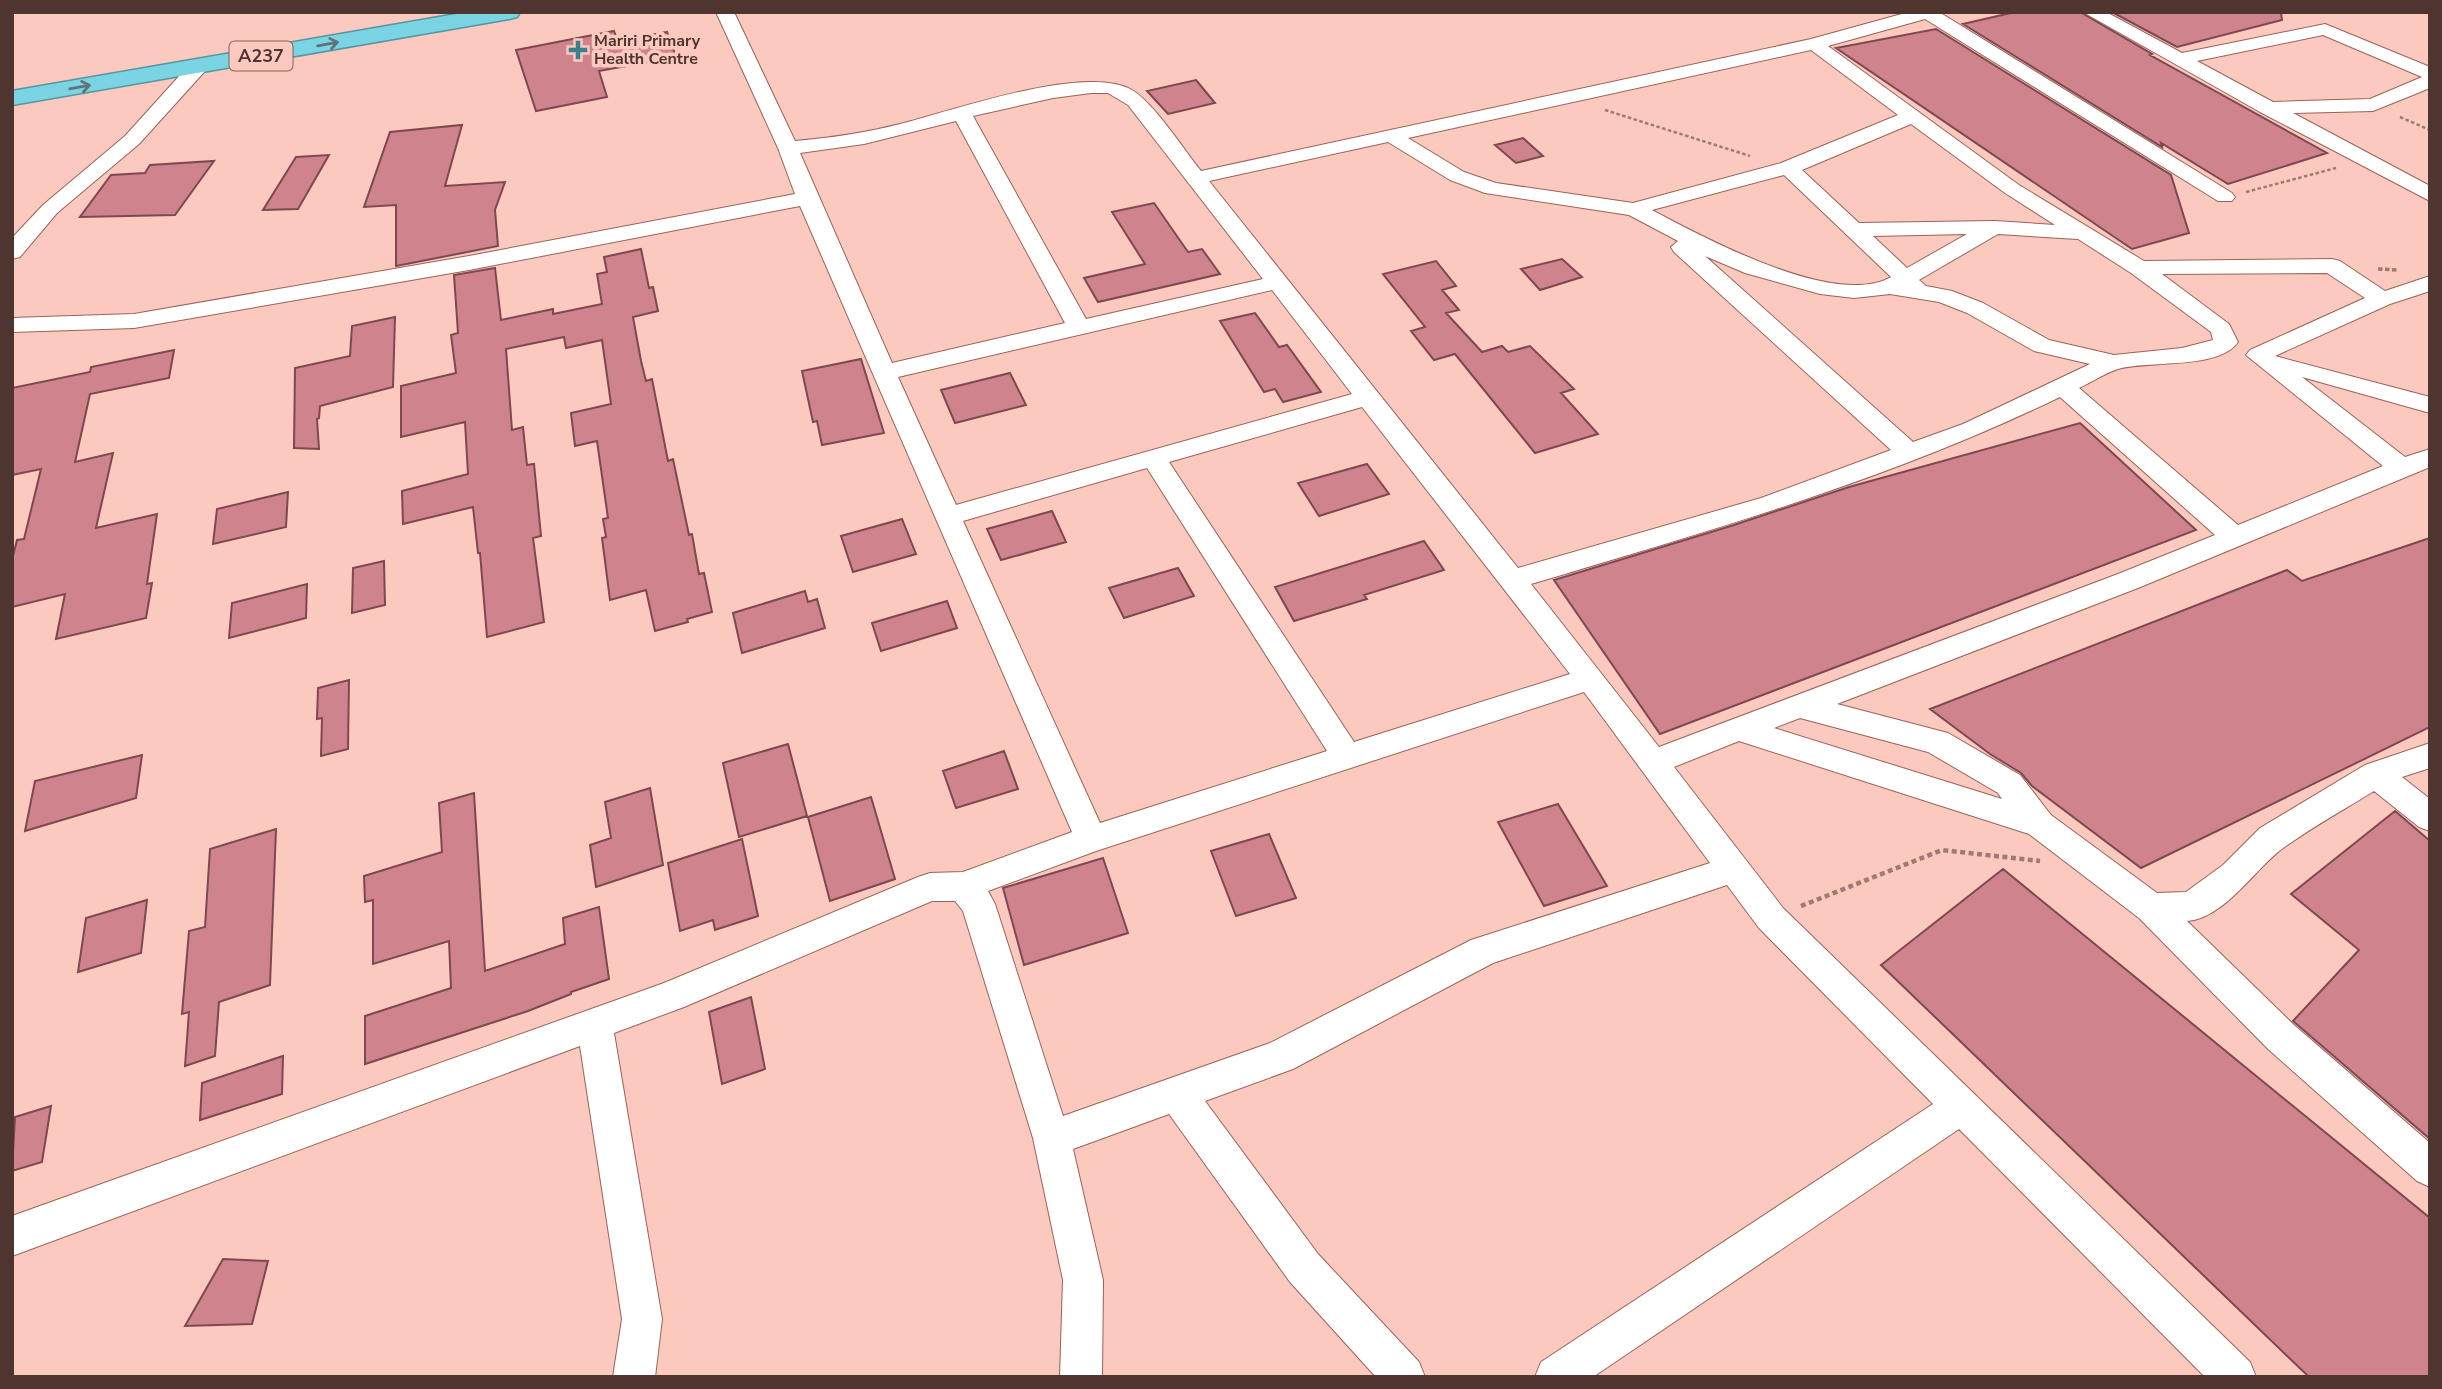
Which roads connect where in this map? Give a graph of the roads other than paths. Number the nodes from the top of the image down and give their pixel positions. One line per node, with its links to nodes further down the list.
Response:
1 (388, 12): 10 (highway, A237)
2 (509, 12): 8 (highway, A237, one-way to 2)
3 (725, 12): 17 (street)
4 (2092, 12): 7 (street)
5 (1929, 13): 6 (street); 21 (street)
6 (1814, 44): 15 (street); 16 (street)
7 (2180, 59): 9 (street); 13 (street)
8 (198, 67): 12 (highway, A237, one-way to 8); 27 (street)
9 (2430, 74)
10 (12, 77)
11 (2430, 81): 13 (street)
12 (12, 99)
13 (2267, 108): 20 (street)
14 (962, 113): 17 (street); 19 (street); 34 (street)
15 (1912, 116): 18 (street); 26 (street)
16 (1391, 136): 19 (street); 23 (street)
17 (788, 148): 22 (street)
18 (1788, 168): 23 (street); 25 (street)
19 (1196, 178): 29 (street)
20 (2430, 195)
21 (2225, 197)
22 (807, 198): 33 (street); 38 (street)
23 (1643, 215): 31 (street); 42 (street)
24 (1995, 227): 25 (street); 26 (street); 31 (street)
25 (1854, 230): 31 (street)
26 (2082, 233): 28 (street)
27 (12, 252)
28 (2139, 268): 32 (street); 35 (street)
29 (1278, 282): 34 (street); 40 (street)
30 (2430, 283): 32 (street)
31 (1904, 285): 37 (street)
32 (2382, 299): 36 (street)
33 (12, 325)
34 (1079, 327): 38 (street)
35 (2226, 342): 36 (street); 37 (street)
36 (2258, 355): 41 (street); 45 (street)
37 (2114, 362): 39 (street)
38 (884, 372): 46 (street)
39 (2063, 387): 42 (street); 47 (street)
40 (1368, 397): 44 (street); 48 (street)
41 (2430, 405)
42 (1909, 453): 48 (street)
43 (2430, 457): 45 (street)
44 (1153, 458): 46 (street); 53 (street)
45 (2403, 469): 47 (street)
46 (948, 516): 58 (street)
47 (2236, 538): 50 (street)
48 (1512, 580): 49 (street)
49 (1590, 679): 53 (street); 54 (street)
50 (1799, 706): 51 (street); 57 (street)
51 (1738, 729): 54 (street); 57 (street)
52 (2430, 755): 55 (street)
53 (1347, 757): 58 (street)
54 (1653, 762): 59 (street)
55 (2376, 774): 56 (street); 61 (street)
56 (2430, 818)
57 (2040, 824): 61 (street)
58 (1091, 839): 60 (street)
59 (1734, 869): 63 (street); 64 (street)
60 (963, 886): 62 (street); 65 (street)
61 (2151, 908): 66 (street)
62 (595, 1024): 67 (street); 69 (street)
63 (1177, 1094): 65 (street); 71 (street)
64 (1962, 1106): 68 (street); 72 (street)
65 (1052, 1138): 70 (street)
66 (2430, 1168)
67 (12, 1236)
68 (2223, 1372)
69 (634, 1377)
70 (1081, 1377)
71 (1404, 1377)
72 (1556, 1377)

